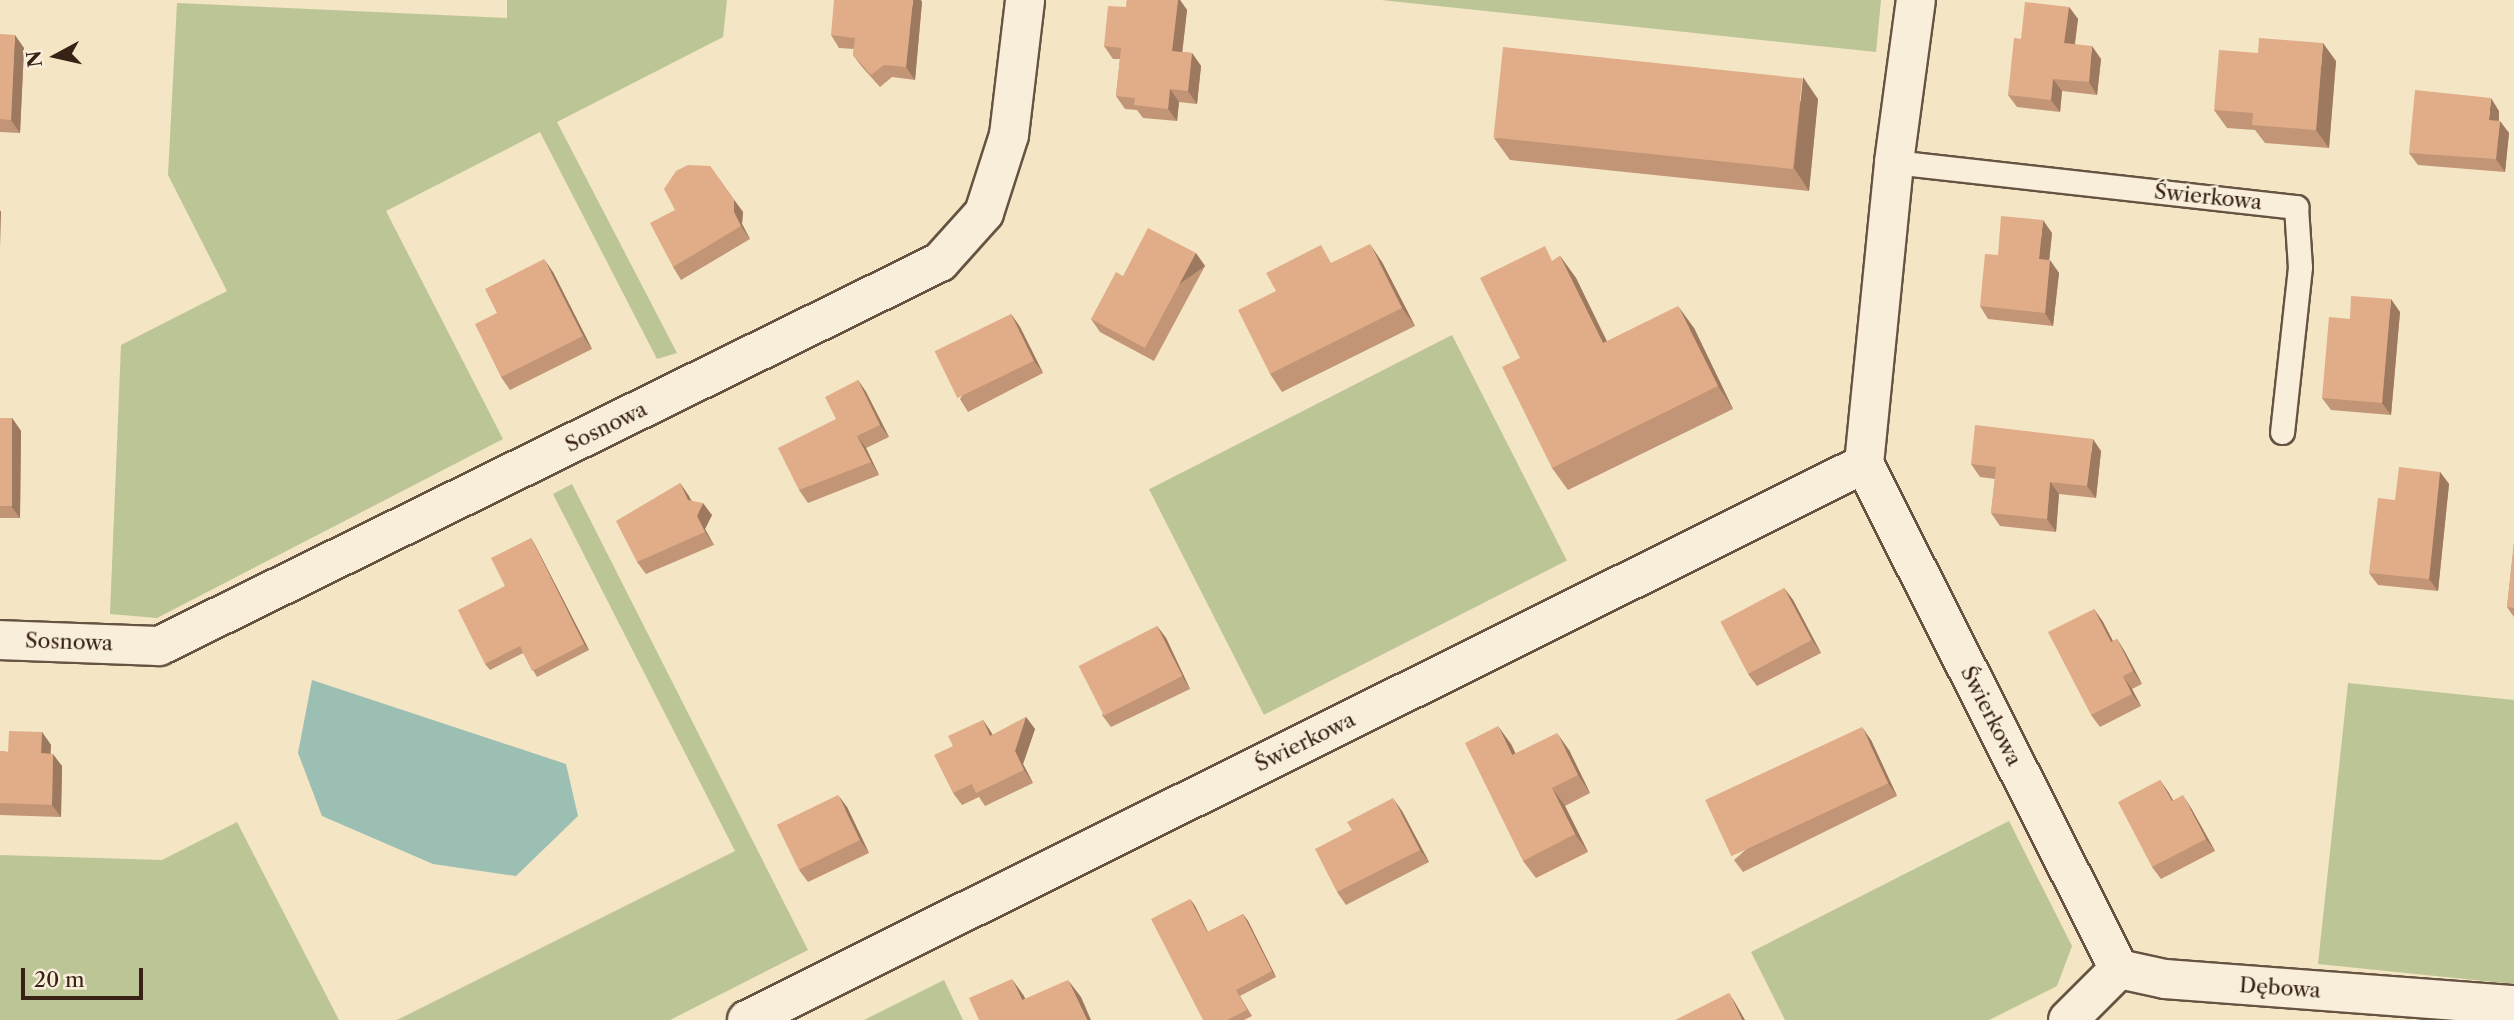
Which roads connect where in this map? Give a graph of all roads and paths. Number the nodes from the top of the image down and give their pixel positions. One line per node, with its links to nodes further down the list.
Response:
1 (1025, 0): 6 (street, Sosnowa)
2 (1916, 0): 3 (street)
3 (1894, 162): 4 (lane, Świerkowa); 5 (street)
4 (2282, 432)
5 (1864, 464): 7 (street, Świerkowa); 9 (street, Świerkowa)
6 (0, 640)
7 (2119, 969): 8 (street, Dębowa); 10 (street)
8 (2514, 1005)
9 (747, 1020)
10 (2068, 1020)

